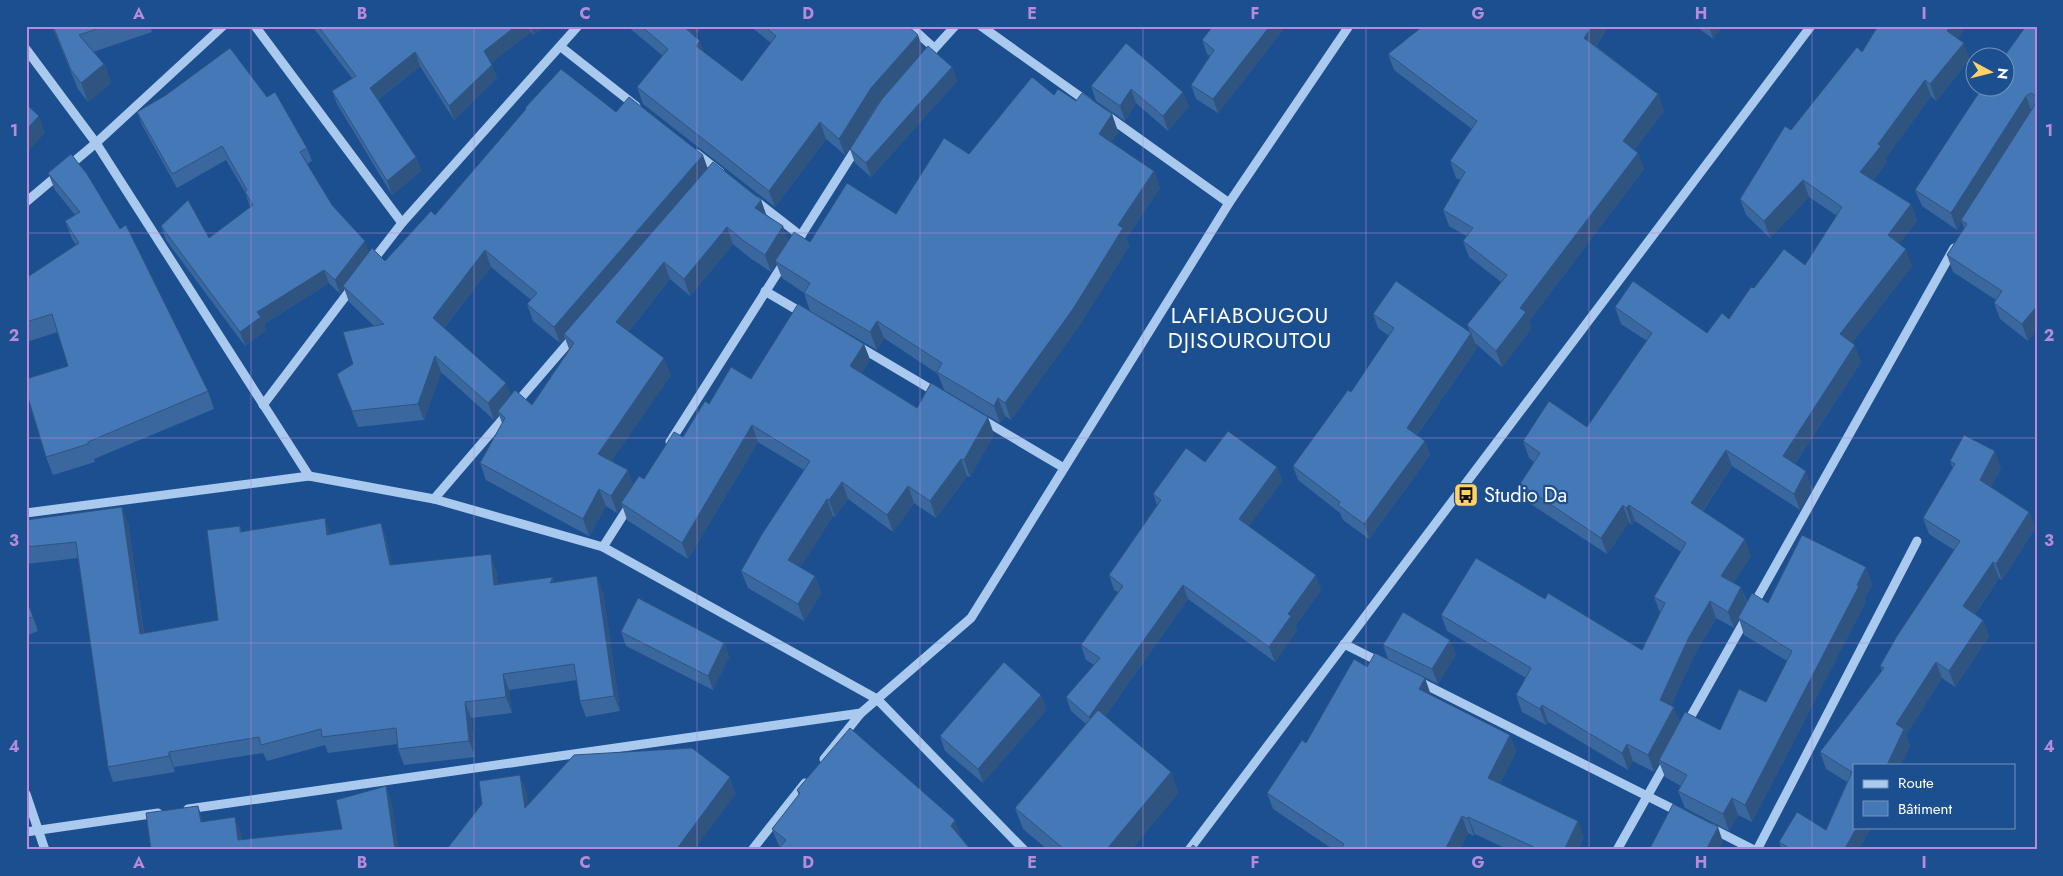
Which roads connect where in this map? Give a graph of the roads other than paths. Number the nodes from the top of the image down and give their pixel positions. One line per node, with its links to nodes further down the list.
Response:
1 (223, 26): 17 (street)
2 (255, 26): 23 (street)
3 (578, 26): 9 (street)
4 (910, 26): 10 (street)
5 (955, 26): 10 (street)
6 (981, 26): 13 (street)
7 (1349, 26): 22 (street)
8 (1812, 26): 43 (street)
9 (561, 46): 14 (street); 23 (street)
10 (934, 48): 12 (street)
11 (26, 49): 17 (street)
12 (917, 68)
13 (1093, 106)
14 (643, 112)
15 (1101, 112): 22 (street)
16 (861, 141): 24 (street)
17 (96, 144): 21 (street); 33 (street)
18 (688, 147): 19 (street)
19 (711, 178)
20 (748, 194): 24 (street)
21 (26, 202)
22 (1229, 203): 36 (street)
23 (402, 223): 26 (street)
24 (800, 236): 28 (street)
25 (1958, 240): 48 (street)
26 (366, 270)
27 (360, 278): 33 (street)
28 (765, 291): 29 (street); 35 (street)
29 (817, 321)
30 (582, 327): 39 (street)
31 (851, 342): 32 (street)
32 (945, 397)
33 (263, 405): 37 (street)
34 (970, 412): 36 (street)
35 (666, 448)
36 (1064, 468): 46 (street)
37 (309, 476): 39 (street); 40 (street)
38 (634, 498): 42 (street)
39 (434, 499): 42 (street)
40 (26, 513)
41 (1917, 541): 63 (street)
42 (603, 547): 46 (street)
43 (1344, 644): 44 (street); 61 (street)
44 (1388, 667)
45 (1406, 676): 51 (street)
46 (877, 699): 47 (street); 60 (street)
47 (861, 713): 52 (street); 59 (street)
48 (1681, 735)
49 (1671, 753): 51 (street)
50 (26, 794): 56 (street)
51 (1647, 796): 54 (street); 62 (street)
52 (175, 811)
53 (166, 812): 56 (street)
54 (1688, 817)
55 (1705, 825): 63 (street)
56 (38, 830): 57 (street); 58 (street)
57 (26, 832)
58 (45, 850)
59 (752, 850)
60 (1024, 850)
61 (1189, 850)
62 (1617, 850)
63 (1756, 850)

